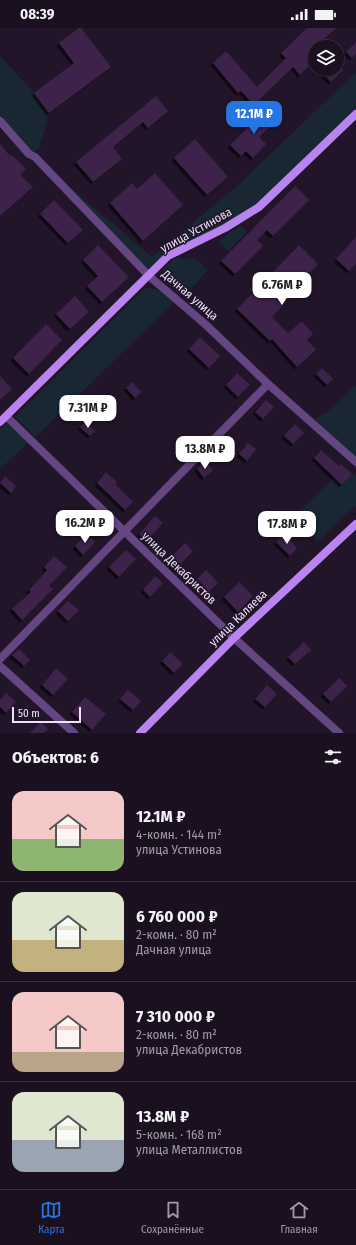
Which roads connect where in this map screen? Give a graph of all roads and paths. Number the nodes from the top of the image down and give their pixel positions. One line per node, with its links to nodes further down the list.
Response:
1 (356, 114): 3 (street, улица Устинова)
2 (0, 121): 3 (street, Дачная улица)
3 (150, 276): 4 (street, Дачная улица); 5 (street, улица Устинова)
4 (268, 384): 7 (street, Дачная улица); 9 (street)
5 (6, 416): 6 (street, улица Устинова); 9 (street, улица Декабристов)
6 (0, 422)
7 (356, 462)
8 (356, 524): 10 (street, улица Каляева)
9 (124, 531): 10 (street, улица Декабристов); 11 (street)
10 (234, 638): 14 (street, улица Каляева); 15 (street, улица Декабристов)
11 (0, 659)
12 (0, 666): 13 (street)
13 (74, 733)
14 (140, 733)
15 (339, 733)

